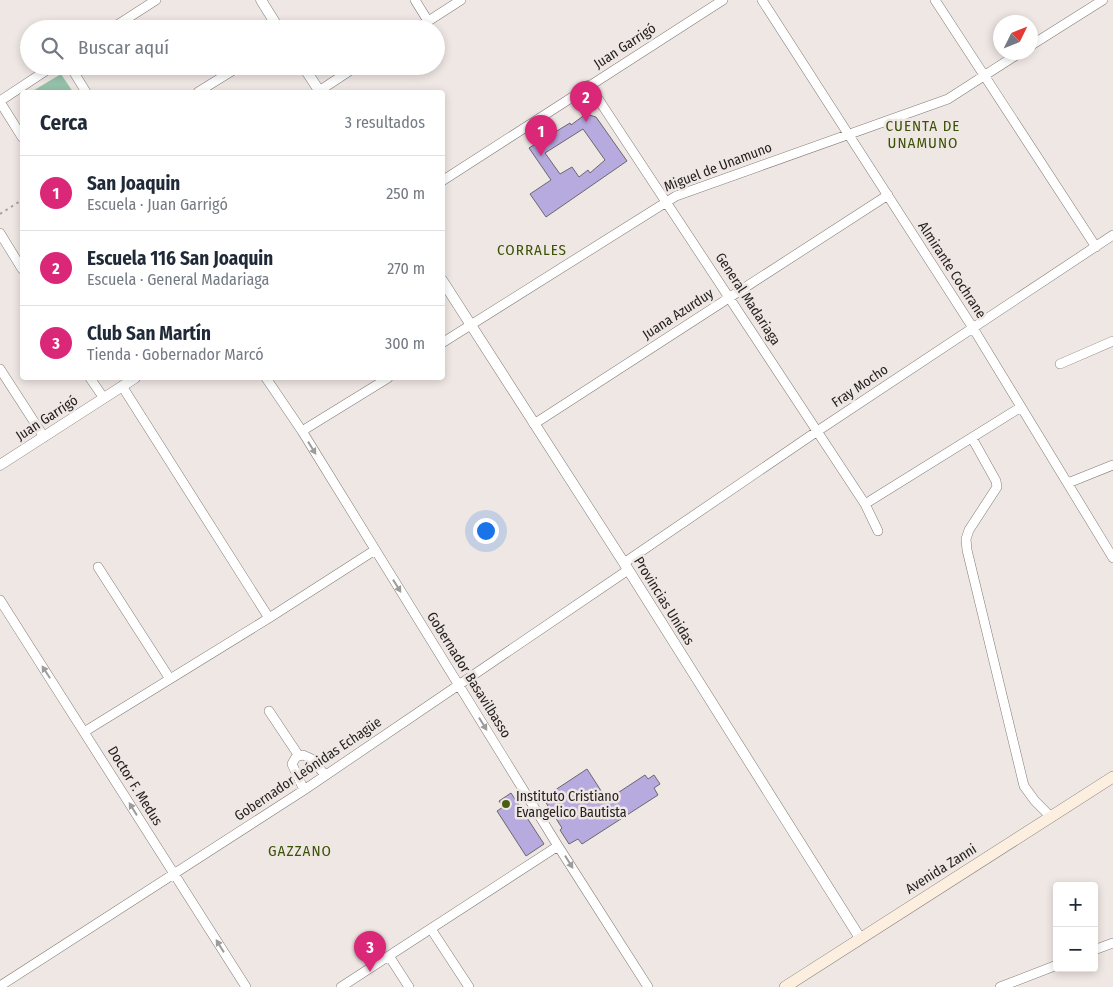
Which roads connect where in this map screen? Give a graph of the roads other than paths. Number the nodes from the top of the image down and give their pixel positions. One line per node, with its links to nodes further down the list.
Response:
1 (156, 0): 9 (street)
2 (261, 0): 10 (street)
3 (415, 0): 11 (street)
4 (461, 0): 12 (street)
5 (723, 0): 21 (street, Juan Garrigó)
6 (762, 0): 27 (street, Almirante Cochrane)
7 (935, 0): 20 (street)
8 (1103, 0): 13 (street)
9 (125, 20)
10 (273, 20)
11 (427, 20)
12 (430, 20)
13 (1038, 41)
14 (1009, 60): 20 (street, Miguel de Unamuno)
15 (39, 75): 26 (street)
16 (76, 75): 22 (street)
17 (225, 75): 23 (street)
18 (309, 75): 24 (street)
19 (344, 75): 25 (street)
20 (984, 76): 27 (street, Miguel de Unamuno); 34 (street)
21 (589, 85): 29 (street, Juan Garrigó); 31 (street, General Madariaga)
22 (85, 90)
23 (201, 90)
24 (319, 90)
25 (323, 90)
26 (0, 101): 28 (street)
27 (848, 133): 30 (street, Almirante Cochrane); 31 (street, Miguel de Unamuno)
28 (20, 134)
29 (445, 179)
30 (888, 196): 37 (street, Juana Azurduy); 39 (street, Almirante Cochrane)
31 (666, 201): 37 (street, General Madariaga); 38 (street, Miguel de Unamuno)
32 (0, 233): 35 (street)
33 (1113, 235): 34 (street, Fray Mocho)
34 (1096, 247): 39 (street, Fray Mocho)
35 (20, 266)
36 (445, 284): 38 (street, Provincias Unidas)
37 (730, 297): 51 (street, Juana Azurduy); 53 (street, General Madariaga)
38 (472, 325): 40 (street, Miguel de Unamuno); 51 (street, Provincias Unidas)
39 (973, 328): 50 (street, Almirante Cochrane); 53 (street, Fray Mocho)
40 (445, 341)
41 (1113, 341): 42 (street)
42 (1060, 364)
43 (0, 369): 54 (street)
44 (91, 380): 49 (street)
45 (132, 380): 48 (street, Juan Garrigó)
46 (267, 380): 52 (street, Gobernador Basavilbasso)
47 (385, 380): 52 (street)
48 (122, 386): 49 (street, Juan Garrigó); 66 (street)
49 (103, 397): 54 (street, Juan Garrigó)
50 (1021, 407): 55 (street); 58 (street, Almirante Cochrane)
51 (534, 424): 63 (street, Provincias Unidas)
52 (302, 432): 61 (street, Gobernador Basavilbasso, one-way to 61)
53 (816, 432): 59 (street, General Madariaga); 63 (street, Fray Mocho)
54 (44, 437): 56 (street, Juan Garrigó)
55 (972, 438): 59 (street); 75 (street)
56 (0, 465)
57 (1113, 465): 58 (street)
58 (1068, 483): 62 (street, Almirante Cochrane)
59 (865, 504): 60 (street, General Madariaga)
60 (878, 531)
61 (375, 550): 66 (street); 68 (street, Gobernador Basavilbasso, one-way to 68)
62 (1113, 558)
63 (626, 566): 68 (street, Gobernador Leónidas Echagüe); 79 (street, Provincias Unidas)
64 (98, 567): 67 (street)
65 (0, 600): 70 (street, Doctor F. Medus, one-way to 65)
66 (269, 618): 67 (street)
67 (170, 679): 70 (street)
68 (458, 685): 72 (street, Gobernador Leónidas Echagüe); 76 (street, Gobernador Basavilbasso, one-way to 76)
69 (269, 711): 71 (street)
70 (84, 732): 77 (street, Doctor F. Medus, one-way to 70)
71 (299, 756): 72 (street); 74 (street)
72 (325, 775): 74 (street, Gobernador Leónidas Echagüe)
73 (1113, 777): 75 (main road, Avenida Zanni)
74 (304, 790): 77 (street, Gobernador Leónidas Echagüe)
75 (1051, 817): 79 (main road, Avenida Zanni)
76 (558, 846): 78 (street); 89 (street, Gobernador Basavilbasso, one-way to 89)
77 (174, 874): 84 (street, Gobernador Leónidas Echagüe); 85 (street, Doctor F. Medus, one-way to 77)
78 (431, 929): 82 (street); 88 (street)
79 (860, 938): 90 (main road, Avenida Zanni)
80 (1113, 943): 81 (street)
81 (1098, 949)
82 (389, 956): 86 (street); 87 (street)
83 (1053, 967): 91 (street)
84 (0, 986)
85 (246, 987)
86 (341, 987)
87 (409, 987)
88 (469, 987)
89 (648, 987)
90 (785, 987)
91 (1000, 987)

